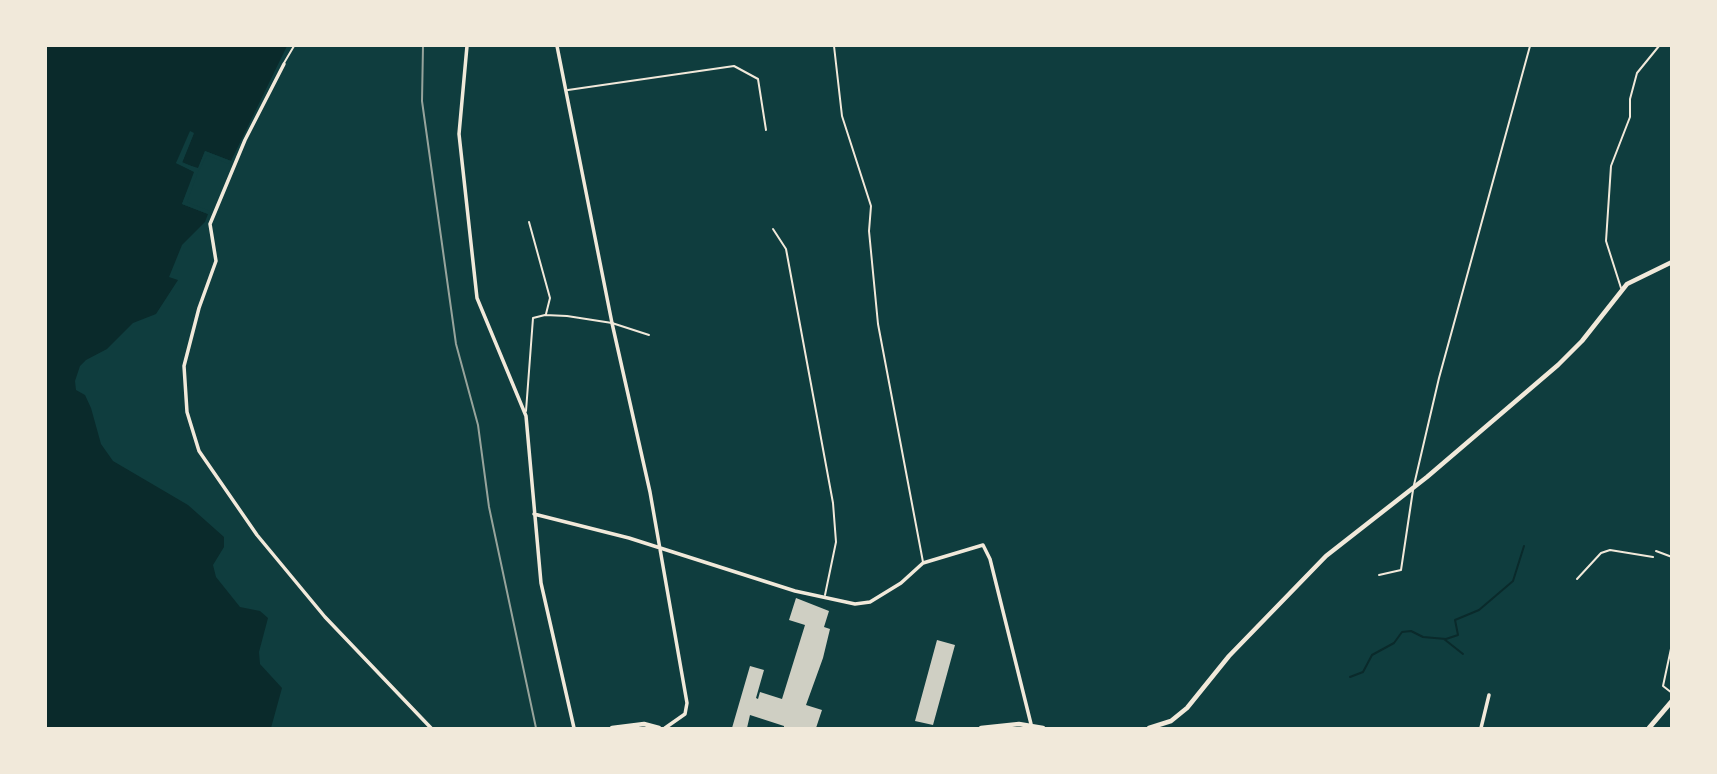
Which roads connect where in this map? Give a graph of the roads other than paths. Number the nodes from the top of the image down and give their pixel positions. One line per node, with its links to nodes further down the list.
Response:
1 (294, 46): 7 (lane)
2 (467, 46): 17 (street)
3 (558, 46): 8 (street)
4 (834, 46): 24 (lane)
5 (1530, 46): 18 (lane)
6 (1659, 46): 13 (lane)
7 (284, 64): 34 (street)
8 (568, 90): 9 (lane); 15 (street)
9 (766, 130)
10 (529, 222): 14 (lane)
11 (773, 229): 27 (lane)
12 (1671, 262): 13 (main road)
13 (1622, 290): 18 (main road)
14 (545, 314): 15 (lane); 17 (lane)
15 (612, 323): 16 (lane); 20 (street)
16 (649, 335)
17 (526, 416): 19 (street)
18 (1414, 487): 25 (lane); 40 (main road)
19 (534, 514): 20 (street); 35 (street)
20 (660, 550): 27 (street); 37 (street)
21 (1656, 551): 23 (lane)
22 (1653, 557): 26 (lane)
23 (1671, 557)
24 (923, 563): 27 (street); 32 (street)
25 (1379, 575)
26 (1577, 579)
27 (825, 596)
28 (1671, 644): 29 (lane)
29 (1671, 693)
30 (1489, 695): 41 (street)
31 (1671, 701): 42 (highway)
32 (1031, 724): 38 (main road); 39 (main road)
33 (656, 728): 36 (main road)
34 (431, 729)
35 (574, 729)
36 (612, 729)
37 (665, 729)
38 (981, 729)
39 (1043, 729)
40 (1149, 729)
41 (1481, 729)
42 (1649, 729)

